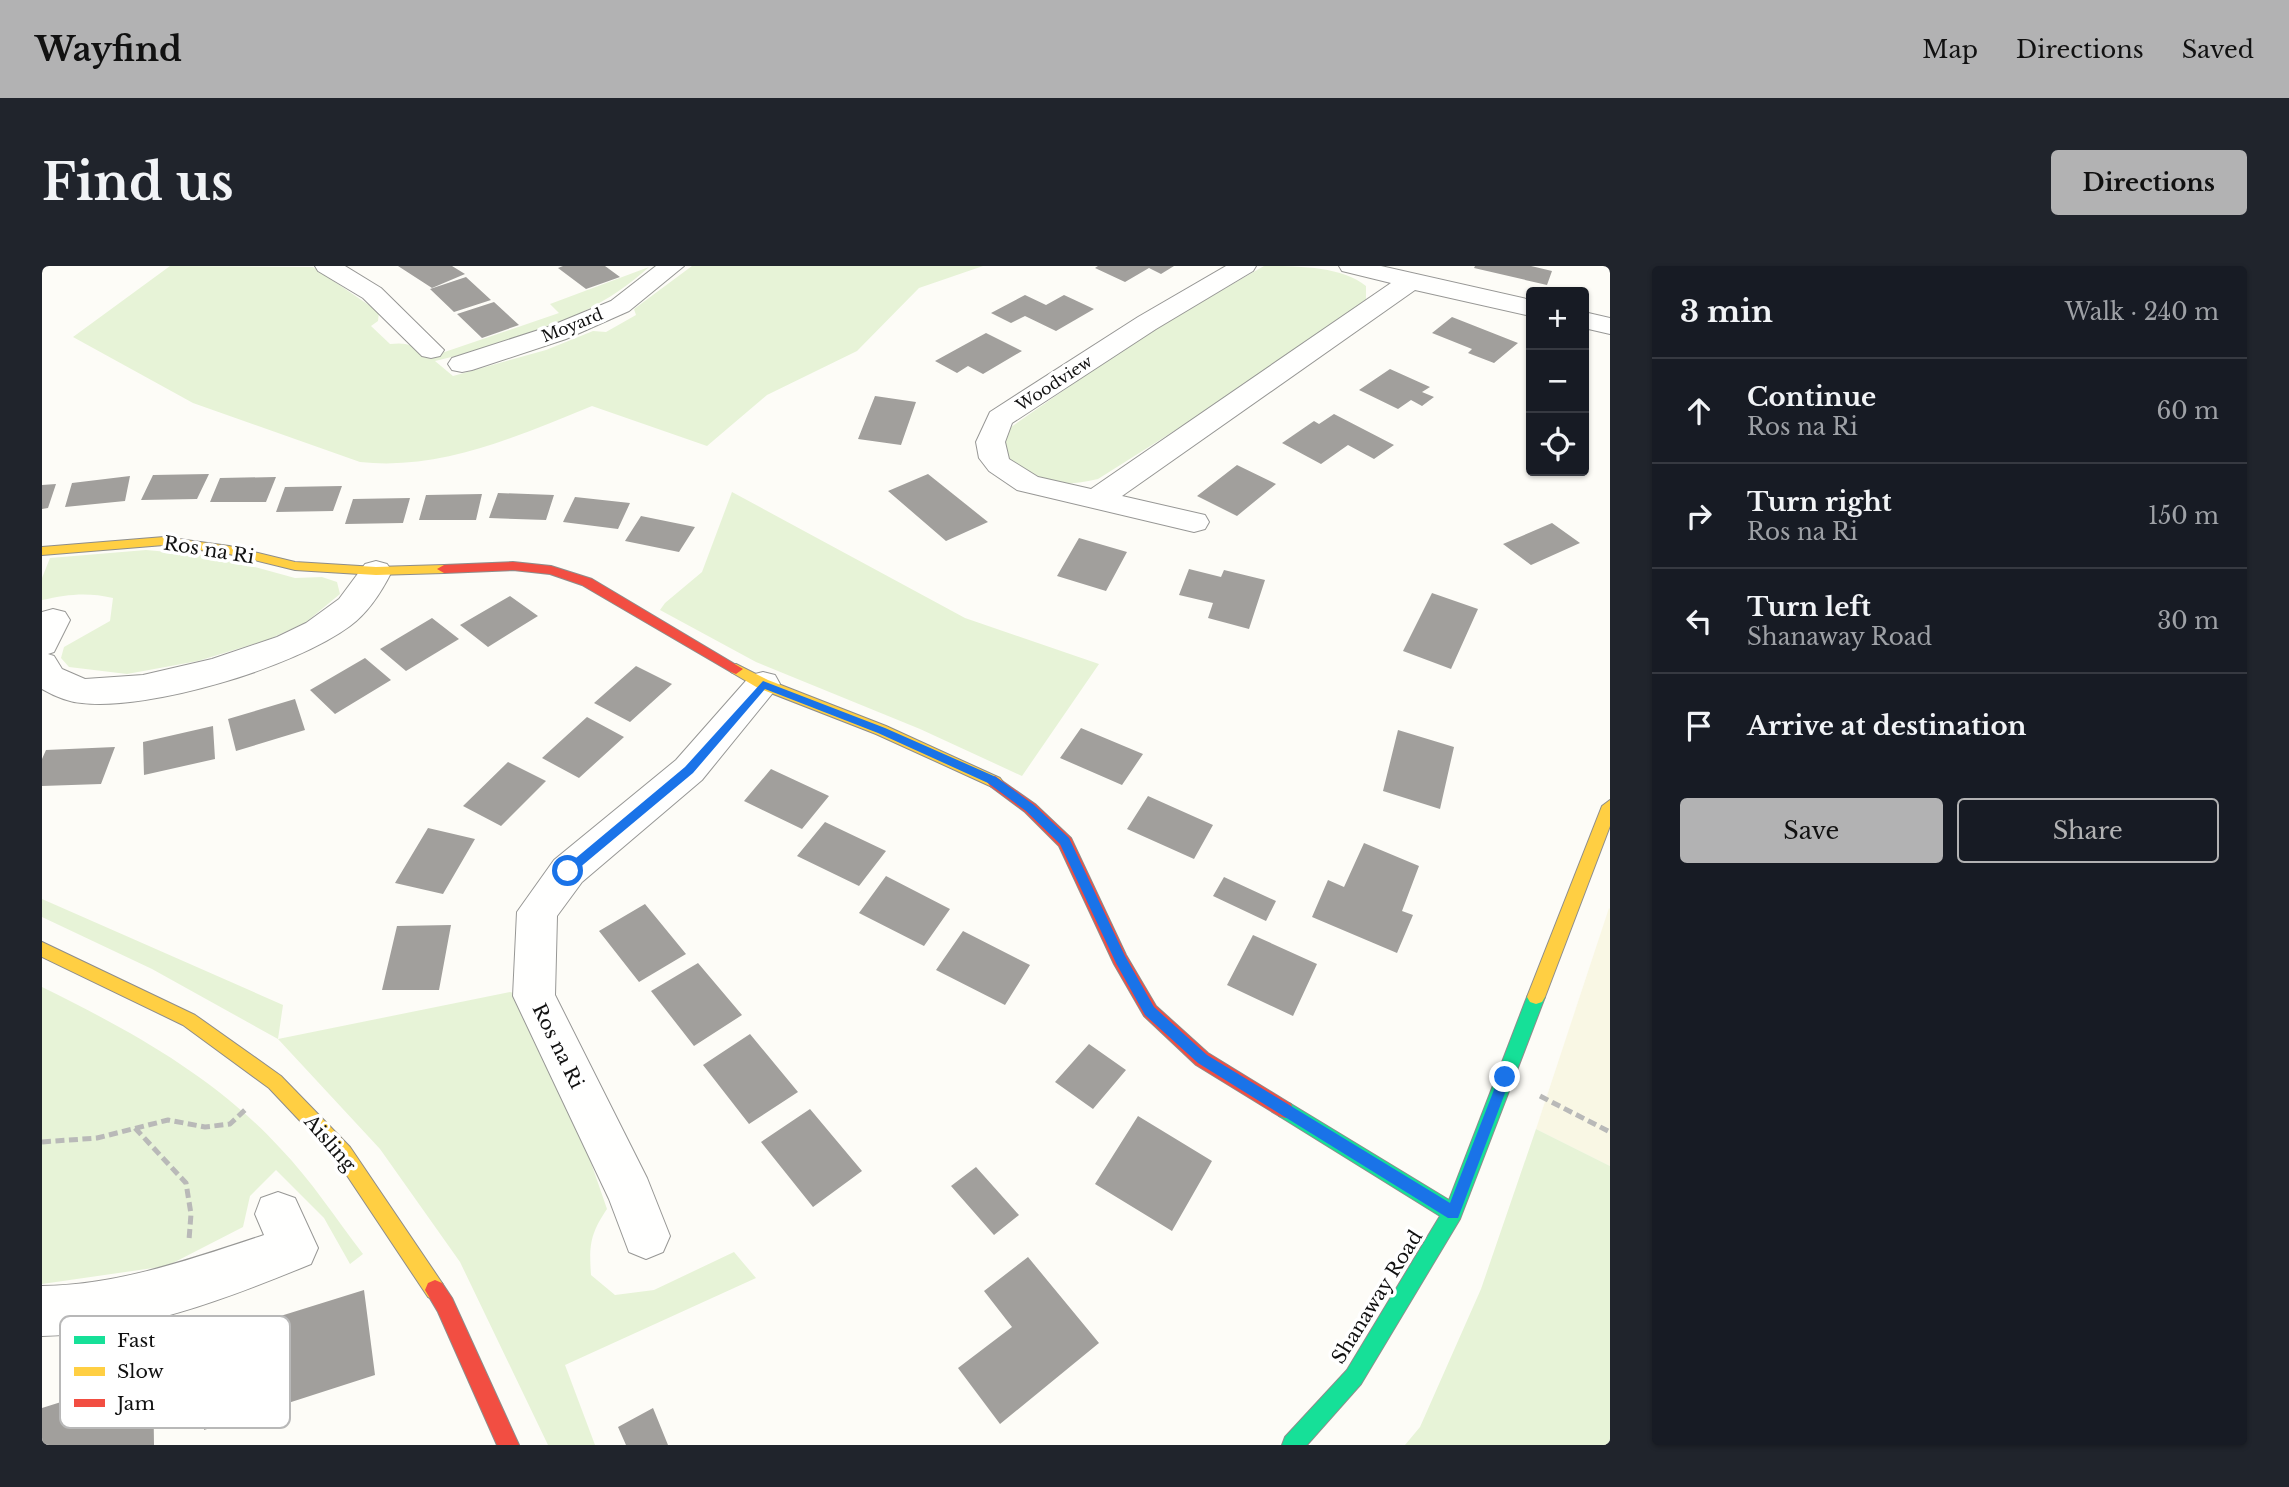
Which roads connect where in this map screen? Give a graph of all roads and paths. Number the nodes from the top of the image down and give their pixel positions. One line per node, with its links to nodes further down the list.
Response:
1 (327, 266): 9 (street)
2 (671, 266): 10 (street, Moyard)
3 (1244, 266): 11 (street, Woodview)
4 (1351, 266): 5 (street)
5 (1411, 281): 6 (street); 11 (street)
6 (1526, 307)
7 (1589, 321): 8 (street)
8 (1610, 326)
9 (431, 349)
10 (462, 364)
11 (1096, 500): 12 (street, Woodview)
12 (1194, 522)
13 (42, 551): 14 (street, Ros na Ri)
14 (376, 571): 15 (street); 16 (street, Ros na Ri)
15 (42, 664)
16 (763, 684): 24 (street, Ros na Ri); 26 (street, Ros na Ri)
17 (1610, 806): 19 (street, Shanaway Road)
18 (42, 949): 20 (street, Aisling)
19 (1505, 1077): 22 (path); 24 (street, Shanaway Road)
20 (275, 1082): 21 (path); 29 (street, Aisling)
21 (135, 1128): 23 (path); 27 (path)
22 (1610, 1132)
23 (42, 1142)
24 (1453, 1213): 30 (street, Shanaway Road)
25 (278, 1214): 27 (street)
26 (646, 1236)
27 (187, 1283): 28 (street)
28 (42, 1311)
29 (508, 1445)
30 (1293, 1445)

